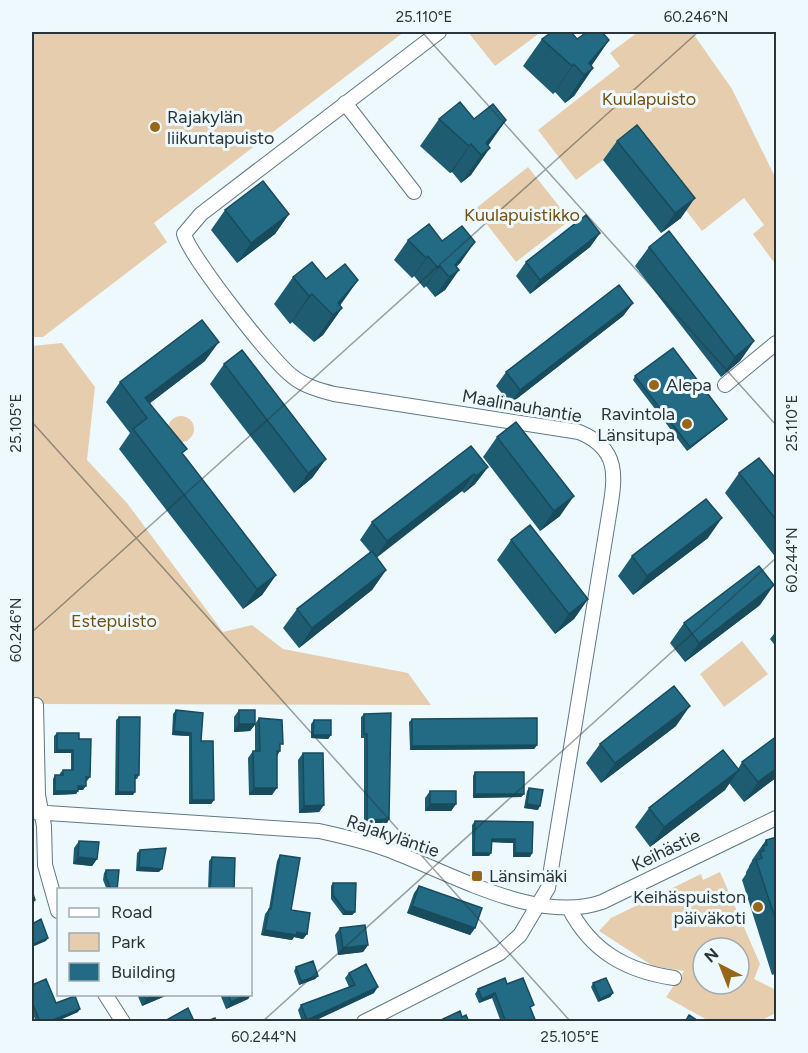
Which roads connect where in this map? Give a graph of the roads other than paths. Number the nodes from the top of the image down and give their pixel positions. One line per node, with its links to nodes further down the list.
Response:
1 (439, 32): 2 (street)
2 (345, 103): 3 (street); 9 (street, Maalinauhantie)
3 (414, 192)
4 (777, 343): 5 (street)
5 (725, 386)
6 (36, 705): 7 (street)
7 (36, 812): 9 (street, Rajakyläntie); 10 (street)
8 (777, 818): 11 (street, Keihästie)
9 (541, 904): 11 (street, Rajakyläntie); 15 (street)
10 (57, 907)
11 (569, 908): 12 (street)
12 (674, 978)
13 (106, 996): 14 (street)
14 (123, 1022)
15 (364, 1022)

